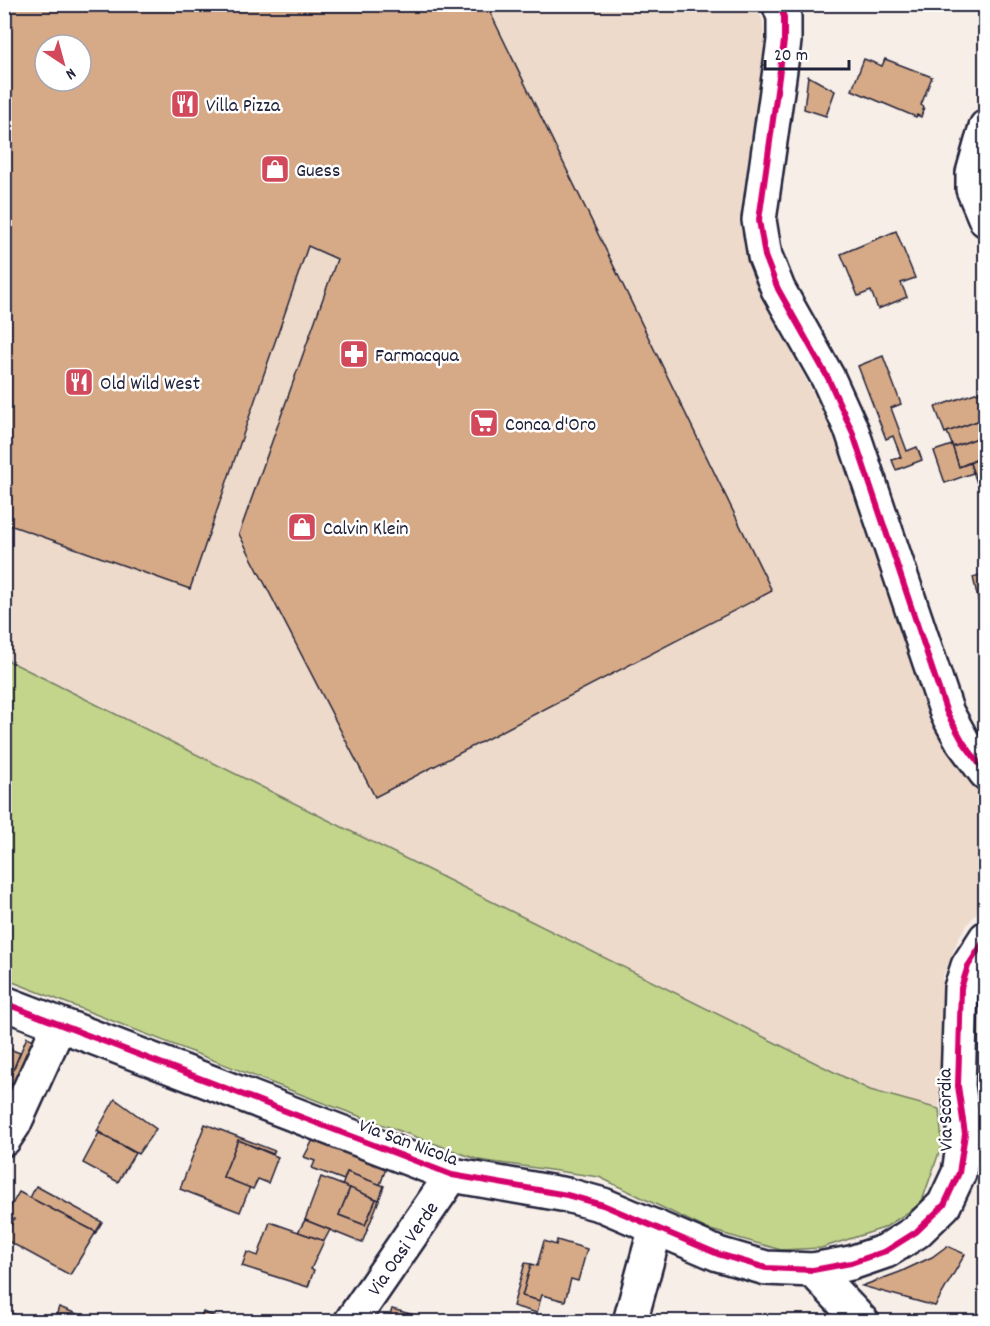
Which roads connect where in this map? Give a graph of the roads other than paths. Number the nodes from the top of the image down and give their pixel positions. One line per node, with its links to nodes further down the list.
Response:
1 (779, 4): 4 (street)
2 (986, 127): 3 (street)
3 (986, 220)
4 (986, 772)
5 (986, 938): 11 (street, Via Scordia)
6 (4, 1003): 7 (street, Via San Nicola)
7 (59, 1024): 8 (street); 9 (street, Via San Nicola)
8 (4, 1139)
9 (452, 1175): 10 (street, Via San Nicola); 12 (street, Via Oasi Verde)
10 (656, 1227): 11 (street, Via San Nicola); 13 (street)
11 (813, 1270): 14 (street)
12 (351, 1322)
13 (630, 1322)
14 (862, 1322)

